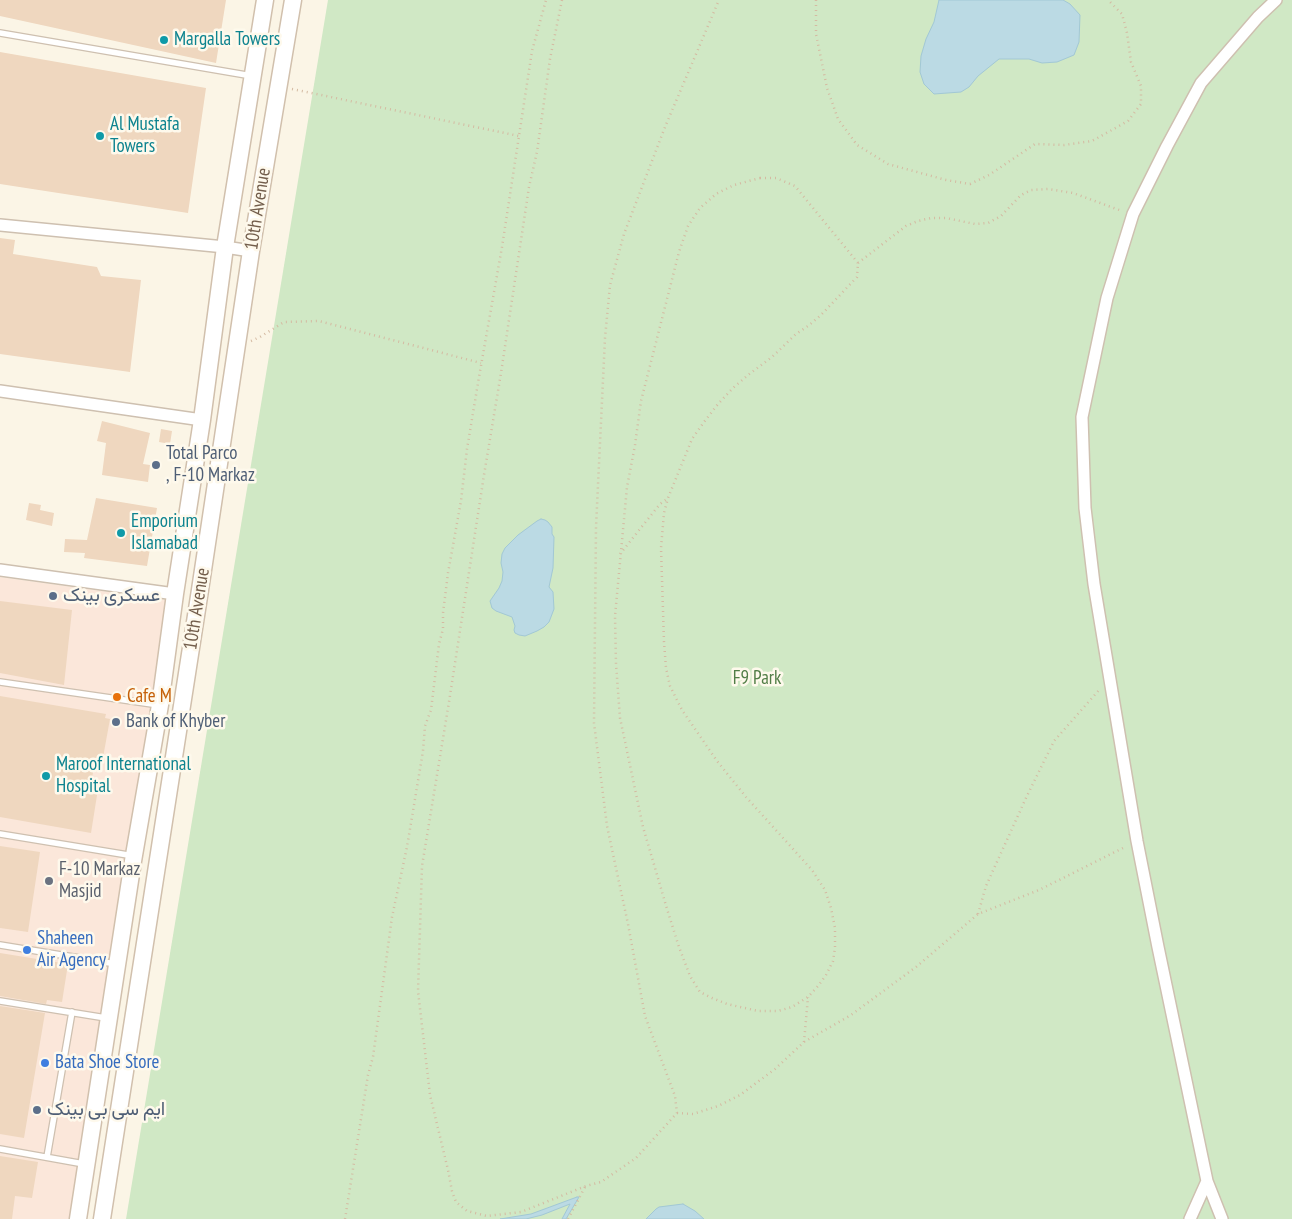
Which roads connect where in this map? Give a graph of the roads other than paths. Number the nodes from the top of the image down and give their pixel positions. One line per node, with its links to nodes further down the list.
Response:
1 (265, 0): 5 (main road, 10th Avenue)
2 (292, 0): 8 (main road, 10th Avenue)
3 (1276, 0): 28 (street)
4 (0, 33): 5 (lane)
5 (252, 76): 7 (main road, 10th Avenue)
6 (0, 225): 7 (street)
7 (225, 247): 8 (street); 10 (main road, 10th Avenue)
8 (251, 250): 16 (main road, 10th Avenue)
9 (0, 391): 10 (street)
10 (202, 420): 12 (main road, 10th Avenue)
11 (0, 570): 12 (street)
12 (175, 594): 14 (main road, 10th Avenue)
13 (0, 682): 14 (lane)
14 (160, 705): 15 (main road, 10th Avenue)
15 (149, 768): 16 (main road); 18 (main road, 10th Avenue)
16 (172, 771): 27 (main road, 10th Avenue)
17 (0, 834): 18 (lane)
18 (134, 856): 20 (main road, 10th Avenue)
19 (0, 945): 20 (lane)
20 (118, 964): 23 (main road, 10th Avenue)
21 (0, 1001): 22 (lane)
22 (72, 1012): 23 (lane); 25 (lane)
23 (108, 1018): 26 (main road, 10th Avenue)
24 (0, 1149): 25 (lane)
25 (46, 1157): 26 (lane)
26 (87, 1164): 27 (main road); 29 (main road, 10th Avenue)
27 (109, 1170): 30 (main road, 10th Avenue)
28 (1207, 1181): 31 (street); 32 (street)
29 (78, 1219)
30 (102, 1219)
31 (1190, 1219)
32 (1222, 1219)

